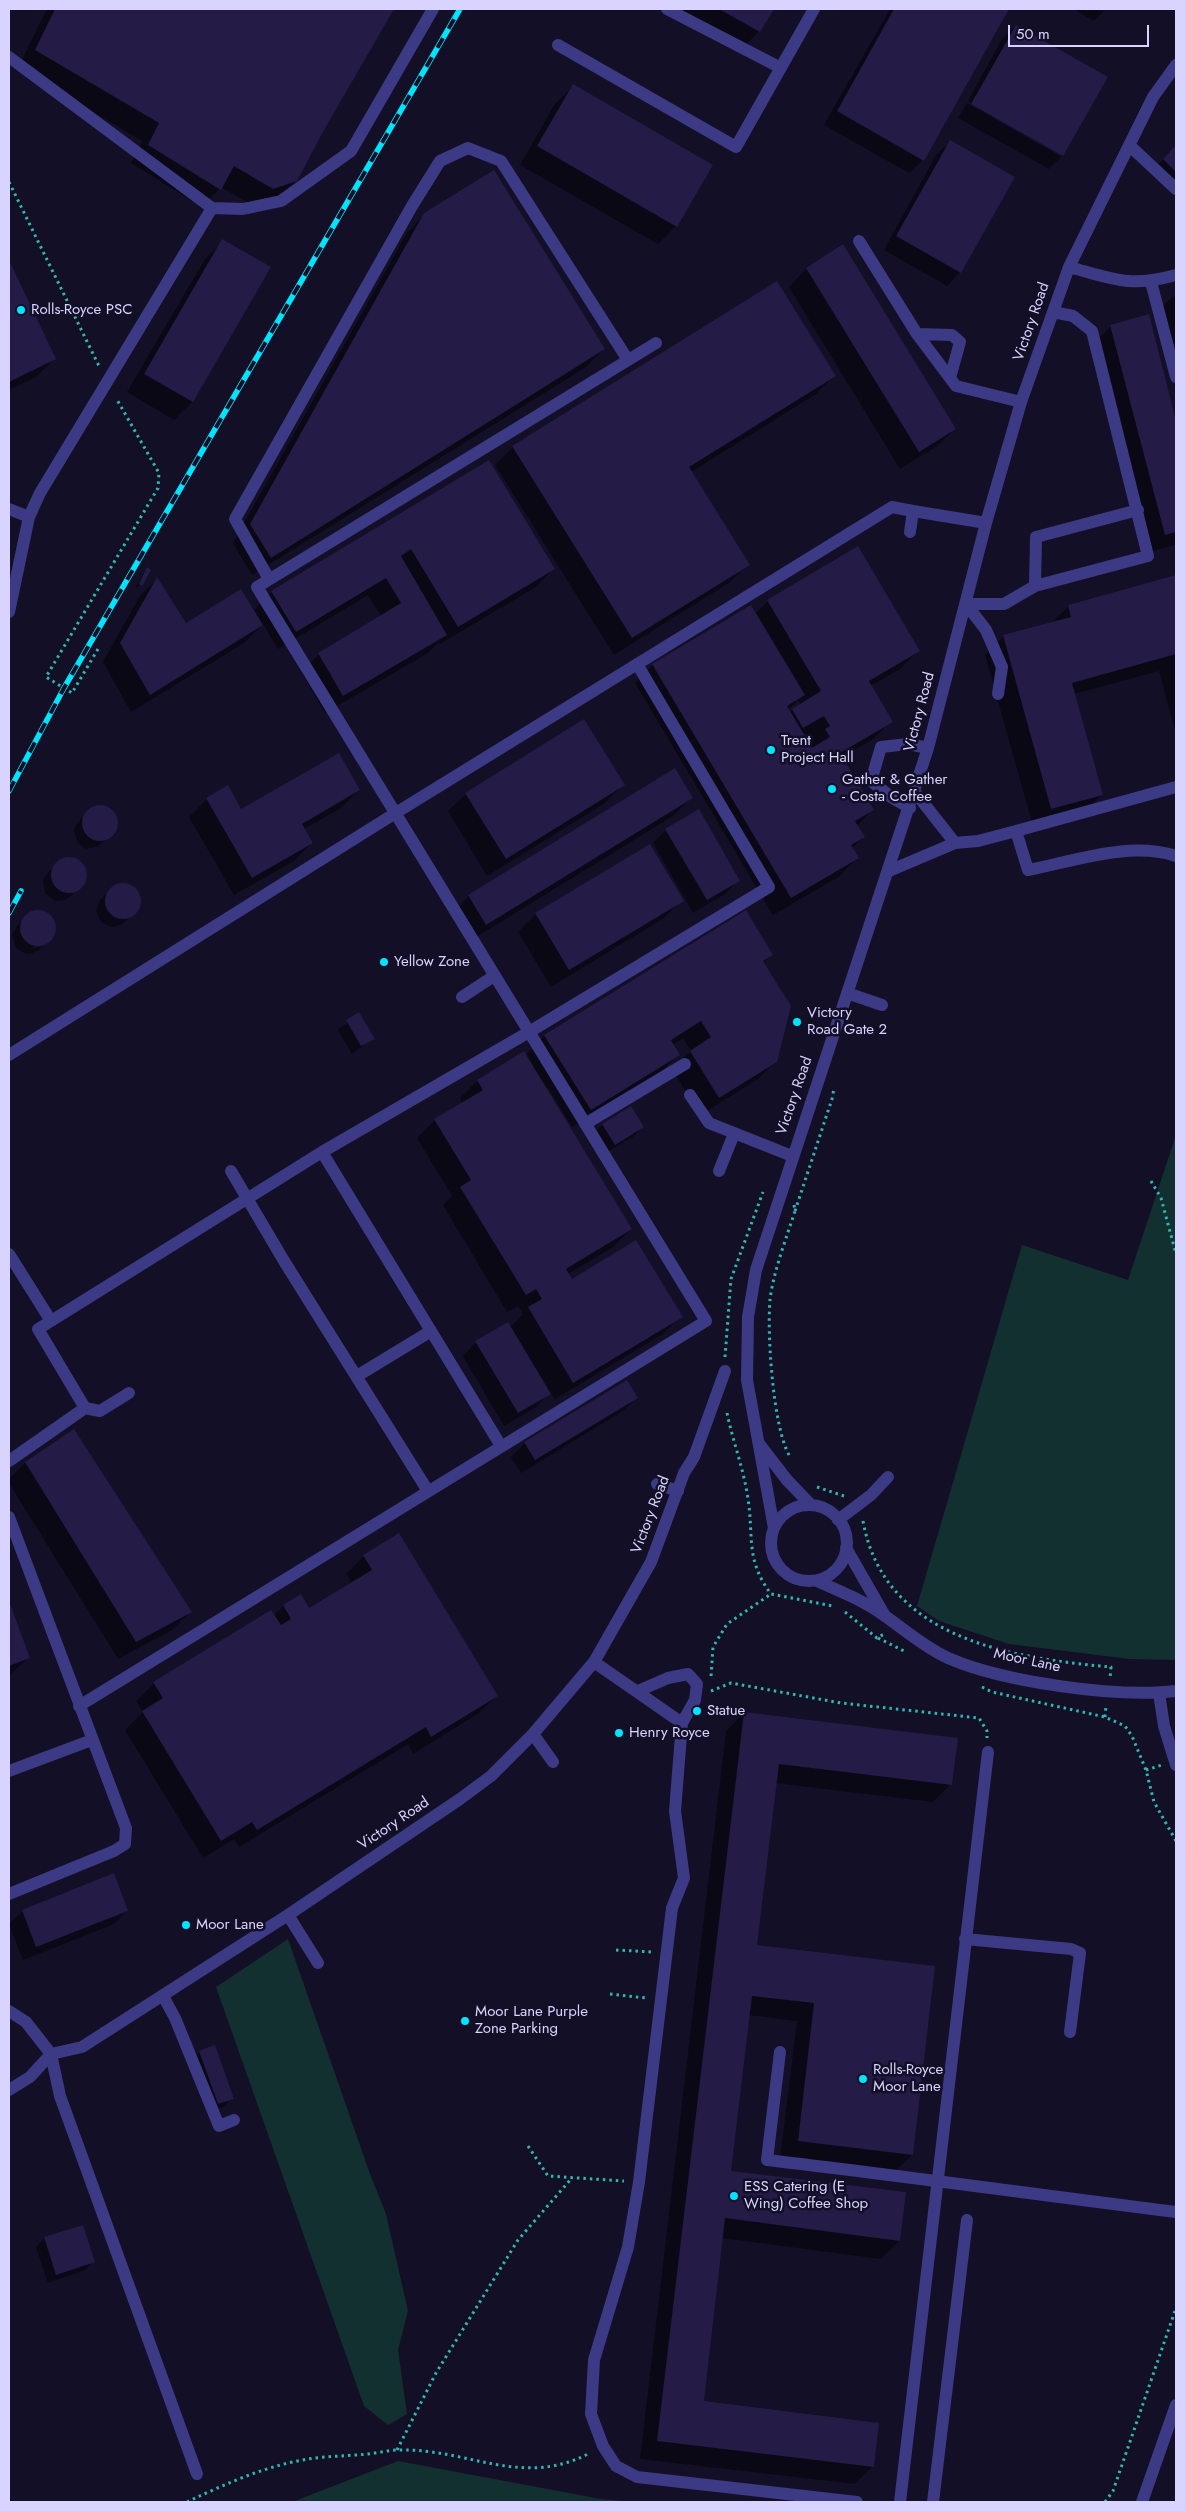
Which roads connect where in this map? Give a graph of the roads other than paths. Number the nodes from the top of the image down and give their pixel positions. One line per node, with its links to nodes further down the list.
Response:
1 (434, 9): 10 (street)
2 (667, 9): 7 (street)
3 (814, 9): 7 (street)
4 (558, 45): 7 (street)
5 (9, 57): 10 (street)
6 (1176, 65): 8 (street, Victory Road)
7 (781, 68)
8 (1129, 146): 9 (street); 12 (street, Victory Road)
9 (1176, 189)
10 (212, 208): 25 (street)
11 (860, 242): 16 (street)
12 (1069, 267): 14 (street); 15 (street, Victory Road)
13 (1176, 275): 14 (street)
14 (1151, 282): 19 (street)
15 (1053, 312): 21 (street, Victory Road); 23 (street)
16 (917, 334): 20 (street); 20 (street)
17 (656, 343): 18 (street)
18 (628, 360): 28 (street); 28 (street)
19 (1176, 377)
20 (950, 378): 21 (street)
21 (1021, 402): 26 (street, Victory Road)
22 (9, 509): 25 (street)
23 (1138, 510): 29 (street); 29 (street)
24 (913, 511): 26 (street); 27 (street); 32 (street)
25 (29, 517): 31 (street)
26 (986, 523): 30 (street, Victory Road)
27 (910, 532)
28 (269, 579): 38 (street)
29 (1035, 586): 30 (street)
30 (966, 604): 33 (street); 34 (street, Victory Road)
31 (9, 612)
32 (637, 664): 38 (street); 47 (street)
33 (998, 694)
34 (928, 748): 36 (street, Victory Road); 37 (street)
35 (1176, 787): 39 (street)
36 (914, 791): 37 (street, Victory Road); 40 (street)
37 (910, 808): 42 (street, Victory Road)
38 (394, 814): 43 (street); 48 (street)
39 (1016, 831): 40 (street); 41 (street)
40 (955, 843): 42 (street)
41 (1176, 856)
42 (889, 871): 44 (street, Victory Road)
43 (494, 976): 45 (street); 47 (street)
44 (847, 993): 46 (street); 54 (street, Victory Road)
45 (462, 997)
46 (882, 1005)
47 (529, 1032): 51 (street); 53 (street)
48 (9, 1055)
49 (685, 1064): 51 (street)
50 (690, 1095): 52 (street)
51 (585, 1124): 66 (street)
52 (734, 1134): 54 (street); 56 (street)
53 (322, 1152): 57 (street); 60 (street)
54 (792, 1156): 65 (street, Victory Road)
55 (231, 1171): 57 (street)
56 (719, 1171)
57 (247, 1199): 59 (street); 62 (street)
58 (9, 1254): 59 (street)
59 (51, 1321): 64 (street)
60 (431, 1332): 62 (street); 66 (street)
61 (725, 1371): 71 (street, Victory Road)
62 (356, 1376): 70 (street)
63 (129, 1394): 64 (street)
64 (85, 1408): 67 (street)
65 (760, 1445): 72 (street, Victory Road); 75 (street, Victory Road)
66 (501, 1446): 70 (street)
67 (9, 1461)
68 (888, 1477): 74 (street)
69 (657, 1484): 71 (street)
70 (428, 1491): 83 (street)
71 (678, 1491): 79 (street, Victory Road)
72 (811, 1506): 74 (street); 75 (street)
73 (9, 1517): 83 (street)
74 (838, 1520): 76 (street)
75 (774, 1528): 77 (street)
76 (846, 1548): 77 (street); 78 (street, Moor Lane)
77 (817, 1580): 78 (street, Moor Lane)
78 (885, 1616): 82 (street, Moor Lane)
79 (594, 1662): 80 (street); 85 (street, Victory Road)
80 (638, 1691): 84 (street); 84 (street)
81 (1176, 1691): 82 (street, Moor Lane)
82 (1159, 1693): 89 (street)
83 (79, 1706): 86 (street)
84 (682, 1723): 107 (street)
85 (533, 1734): 88 (street); 92 (street, Victory Road)
86 (92, 1740): 90 (street); 91 (street)
87 (988, 1752): 93 (street)
88 (553, 1762)
89 (1176, 1765)
90 (9, 1771)
91 (9, 1894)
92 (288, 1915): 94 (street); 95 (street, Victory Road)
93 (965, 1939): 97 (street); 102 (street)
94 (318, 1963)
95 (162, 1996): 99 (street, Victory Road); 101 (street)
96 (9, 2011): 99 (street)
97 (1070, 2032)
98 (780, 2052): 102 (street)
99 (51, 2054): 100 (street); 106 (street)
100 (9, 2090)
101 (234, 2120)
102 (936, 2180): 103 (street); 108 (street)
103 (1176, 2212)
104 (967, 2220): 109 (street)
105 (1176, 2405): 110 (street)
106 (197, 2474)
107 (857, 2502)
108 (900, 2502)
109 (933, 2502)
110 (1142, 2502)

